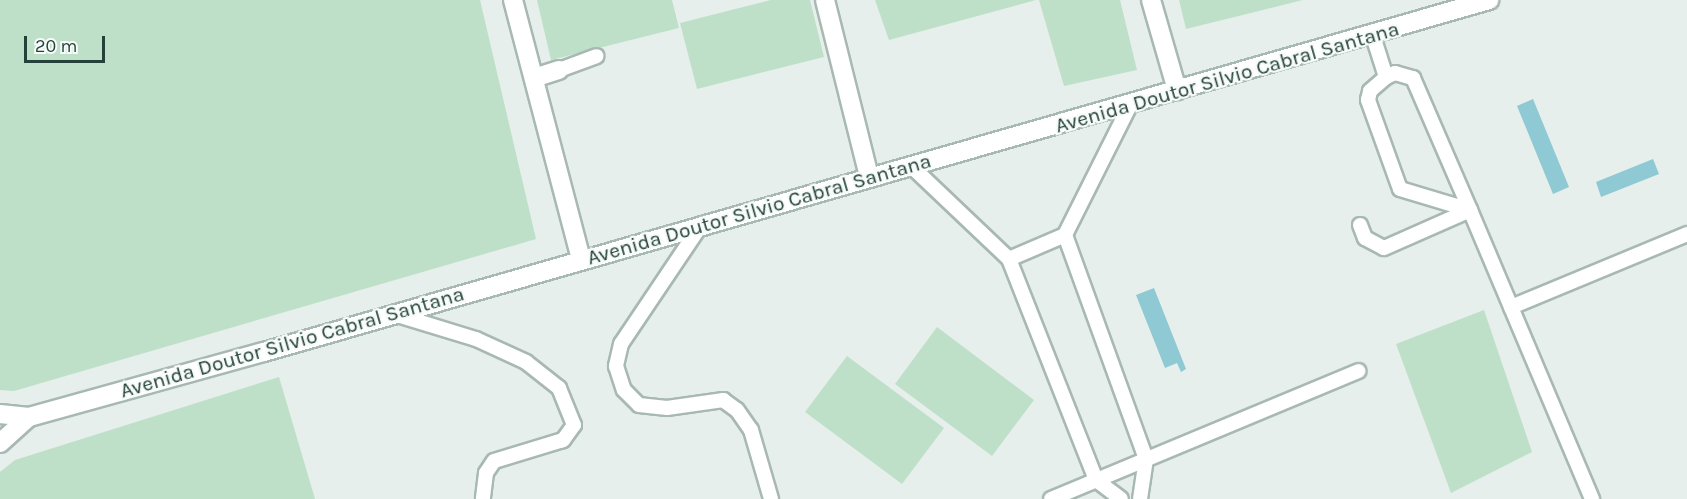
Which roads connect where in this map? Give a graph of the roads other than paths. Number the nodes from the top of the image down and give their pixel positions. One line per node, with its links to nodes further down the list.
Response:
1 (513, 0): 9 (street)
2 (825, 0): 13 (street)
3 (1151, 0): 10 (street)
4 (1482, 1): 5 (street, Avenida Doutor Silvio Cabral Santana)
5 (1373, 36): 8 (lane); 10 (street, Avenida Doutor Silvio Cabral Santana)
6 (597, 56): 7 (lane)
7 (559, 70): 9 (street)
8 (1386, 77): 14 (lane); 14 (lane)
9 (534, 78): 19 (street)
10 (1177, 90): 11 (street, Avenida Doutor Silvio Cabral Santana)
11 (1130, 105): 12 (street, Avenida Doutor Silvio Cabral Santana); 18 (lane)
12 (911, 166): 13 (street, Avenida Doutor Silvio Cabral Santana); 20 (lane)
13 (870, 177): 15 (street, Avenida Doutor Silvio Cabral Santana)
14 (1470, 210): 16 (lane); 21 (lane)
15 (701, 225): 19 (street, Avenida Doutor Silvio Cabral Santana); 30 (lane)
16 (1360, 225)
17 (1687, 234): 21 (lane)
18 (1065, 235): 20 (lane); 27 (lane)
19 (581, 259): 22 (street, Avenida Doutor Silvio Cabral Santana)
20 (1009, 259): 28 (lane)
21 (1511, 307): 34 (lane)
22 (394, 314): 25 (street, Avenida Doutor Silvio Cabral Santana); 29 (lane)
23 (1358, 371): 27 (lane)
24 (0, 414): 25 (street, Avenida Doutor Silvio Cabral Santana)
25 (29, 417): 26 (street, Avenida Doutor Silvio Cabral Santana)
26 (0, 443)
27 (1146, 459): 28 (lane); 33 (lane)
28 (1096, 480): 31 (lane); 32 (lane)
29 (483, 499)
30 (771, 499)
31 (1051, 499)
32 (1121, 499)
33 (1140, 499)
34 (1592, 499)

